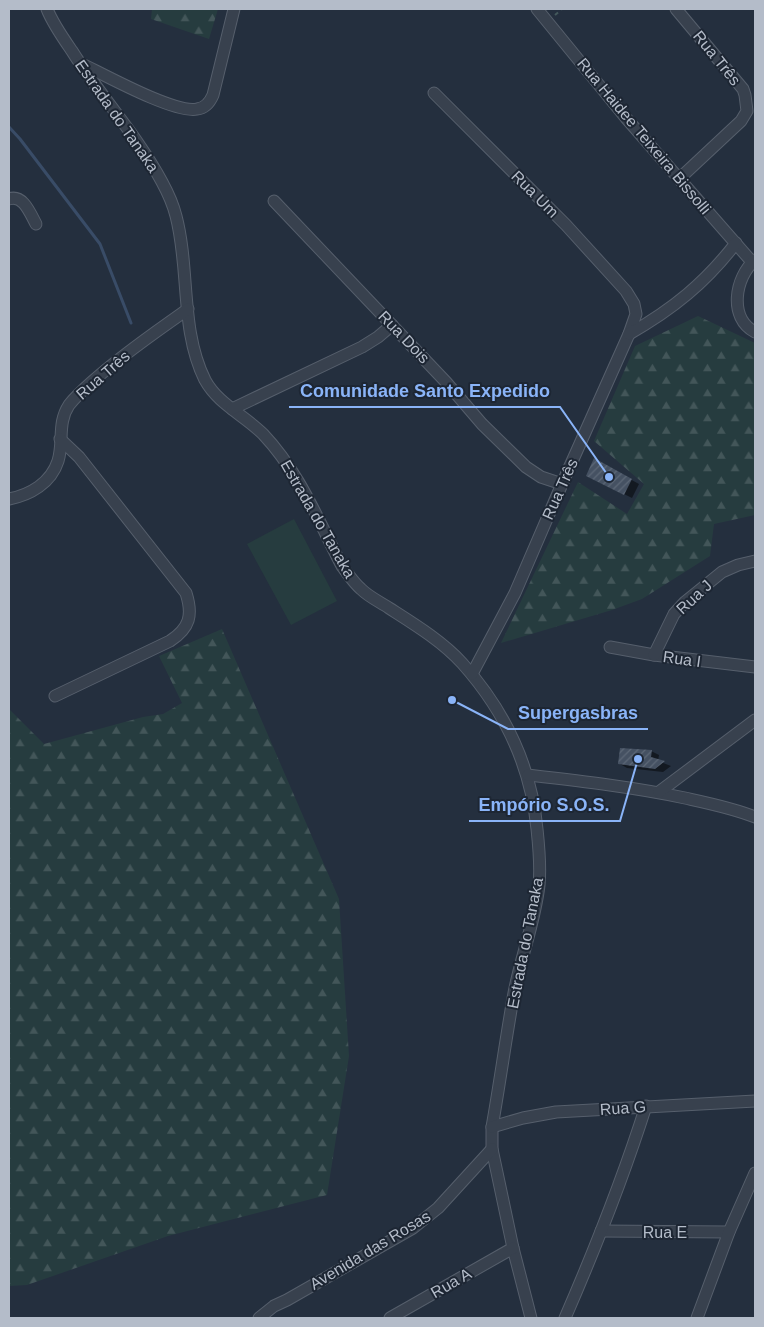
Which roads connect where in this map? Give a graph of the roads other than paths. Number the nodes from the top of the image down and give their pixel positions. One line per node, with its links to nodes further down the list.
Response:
1 (47, 9): 5 (street, Estrada do Tanaka)
2 (234, 9): 5 (street)
3 (537, 9): 7 (street, Rua Haidee Teixeira Bissolli)
4 (676, 9): 7 (street, Rua Três)
5 (79, 62): 14 (street, Estrada do Tanaka)
6 (434, 93): 13 (street, Rua Um)
7 (680, 178): 11 (street, Rua Haidee Teixeira Bissolli)
8 (9, 199): 10 (street)
9 (274, 201): 15 (street, Rua Dois)
10 (36, 224)
11 (736, 243): 12 (street, Rua Haidee Teixeira Bissolli); 17 (street)
12 (754, 261): 16 (street)
13 (632, 300): 17 (street, Rua Três)
14 (188, 310): 18 (street, Estrada do Tanaka); 19 (street, Rua Três)
15 (392, 325): 18 (street); 20 (street, Rua Dois)
16 (755, 332)
17 (629, 334): 20 (street, Rua Três)
18 (232, 409): 26 (street, Estrada do Tanaka)
19 (60, 439): 21 (street, Rua Três); 27 (street)
20 (562, 484): 26 (street, Rua Três)
21 (9, 499)
22 (755, 561): 24 (street, Rua J)
23 (610, 646): 24 (street, Rua I)
24 (654, 655): 25 (street, Rua I)
25 (755, 668)
26 (472, 674): 29 (street, Estrada do Tanaka)
27 (56, 696)
28 (755, 720): 30 (street)
29 (528, 775): 30 (street); 34 (street, Estrada do Tanaka)
30 (659, 792): 31 (street)
31 (755, 817)
32 (755, 1101): 33 (street, Rua G)
33 (646, 1106): 34 (street, Rua G); 37 (street)
34 (492, 1127): 35 (street, Estrada do Tanaka)
35 (492, 1149): 39 (street, Estrada do Tanaka); 40 (street, Avenida das Rosas)
36 (755, 1172): 38 (street)
37 (601, 1232): 38 (street, Rua E); 43 (street)
38 (729, 1232): 44 (street)
39 (513, 1248): 41 (street, Rua A); 42 (street, Estrada do Tanaka)
40 (258, 1318)
41 (390, 1318)
42 (531, 1318)
43 (566, 1318)
44 (697, 1318)

